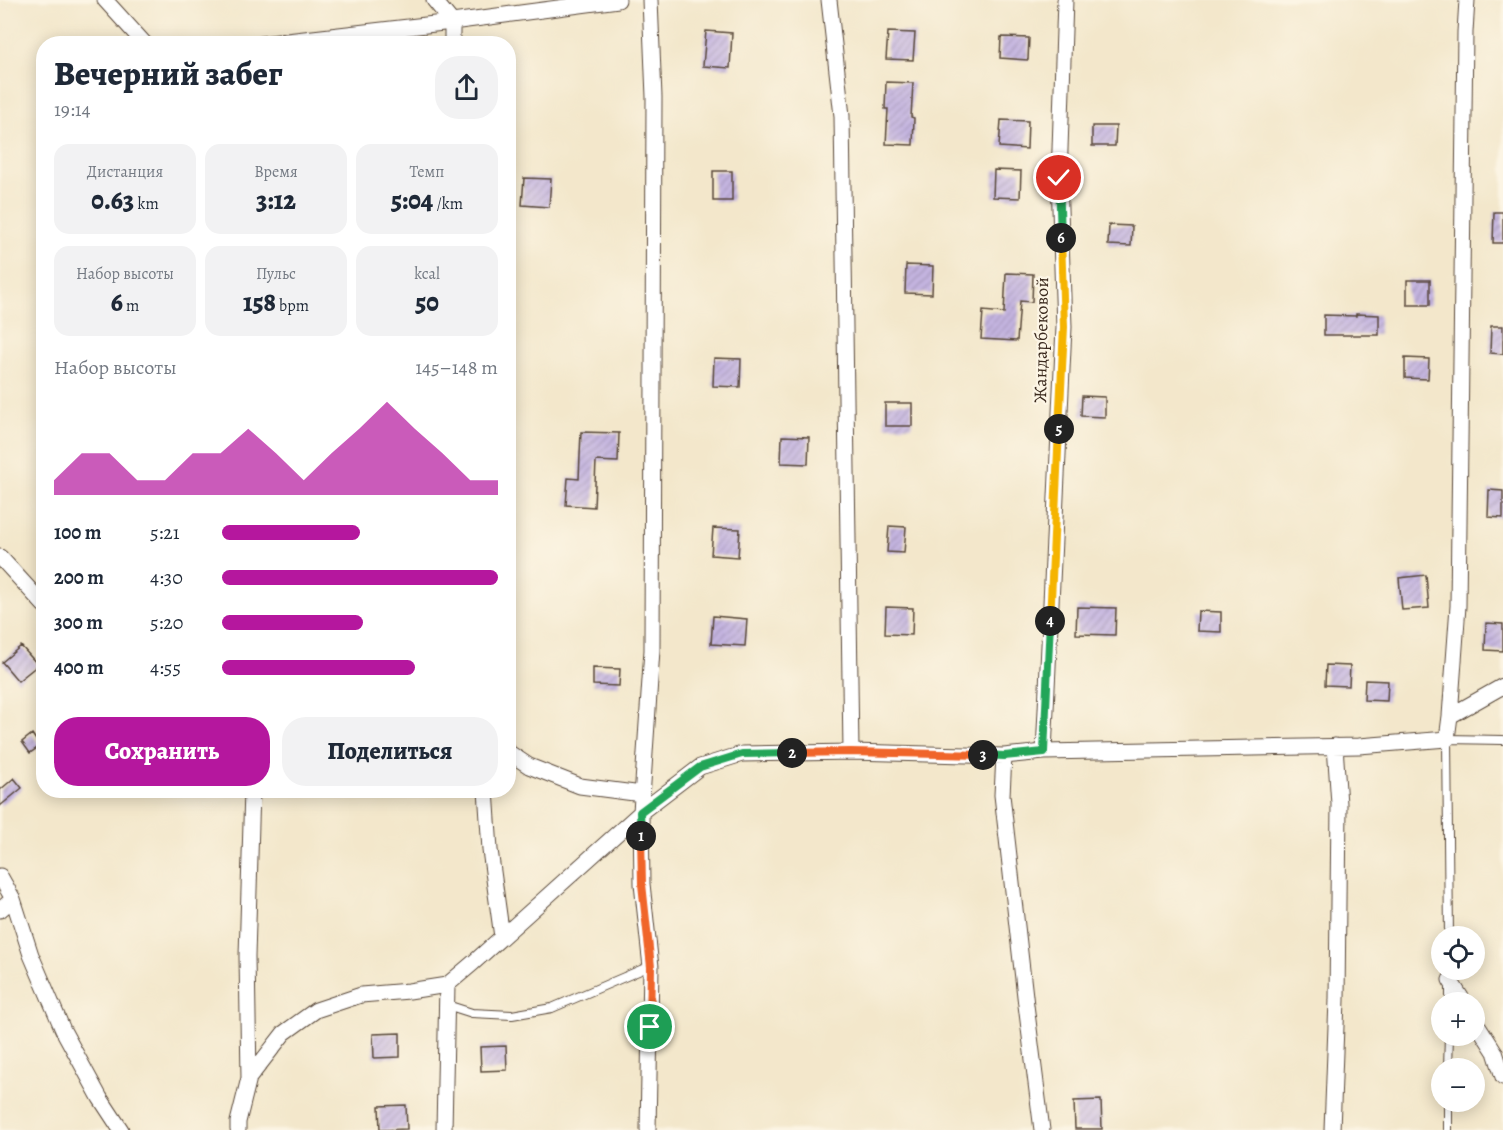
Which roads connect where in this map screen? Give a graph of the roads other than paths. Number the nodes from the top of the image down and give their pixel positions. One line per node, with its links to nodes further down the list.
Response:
1 (105, 0): 9 (street)
2 (434, 0): 8 (street)
3 (618, 0): 8 (street)
4 (650, 0): 23 (street)
5 (829, 0): 19 (street)
6 (1065, 0): 20 (street, Жандарбековой)
7 (1467, 0): 15 (street)
8 (452, 22): 10 (street); 11 (street)
9 (138, 36)
10 (330, 36)
11 (452, 36)
12 (0, 557): 13 (street)
13 (36, 596)
14 (1503, 686): 15 (street)
15 (1450, 716): 16 (street)
16 (1447, 739): 17 (lane); 18 (street); 30 (lane)
17 (1503, 740)
18 (1335, 746): 20 (street); 44 (street)
19 (851, 752): 21 (street); 26 (street)
20 (1044, 752): 21 (street)
21 (1004, 756): 43 (street)
22 (516, 757): 23 (street)
23 (642, 794): 26 (street)
24 (252, 798): 37 (street)
25 (487, 798): 31 (street)
26 (640, 812): 31 (street); 32 (street)
27 (0, 876): 28 (street)
28 (13, 899): 29 (street); 39 (street)
29 (0, 910)
30 (1449, 926)
31 (502, 937): 33 (street)
32 (651, 966): 34 (lane); 42 (street)
33 (447, 984): 34 (street); 37 (street)
34 (447, 1005): 41 (street)
35 (1485, 1036): 36 (street)
36 (1503, 1077)
37 (249, 1078): 40 (street)
38 (1448, 1112): 45 (lane)
39 (121, 1130)
40 (238, 1130)
41 (444, 1130)
42 (648, 1130)
43 (1042, 1130)
44 (1332, 1130)
45 (1448, 1130)

